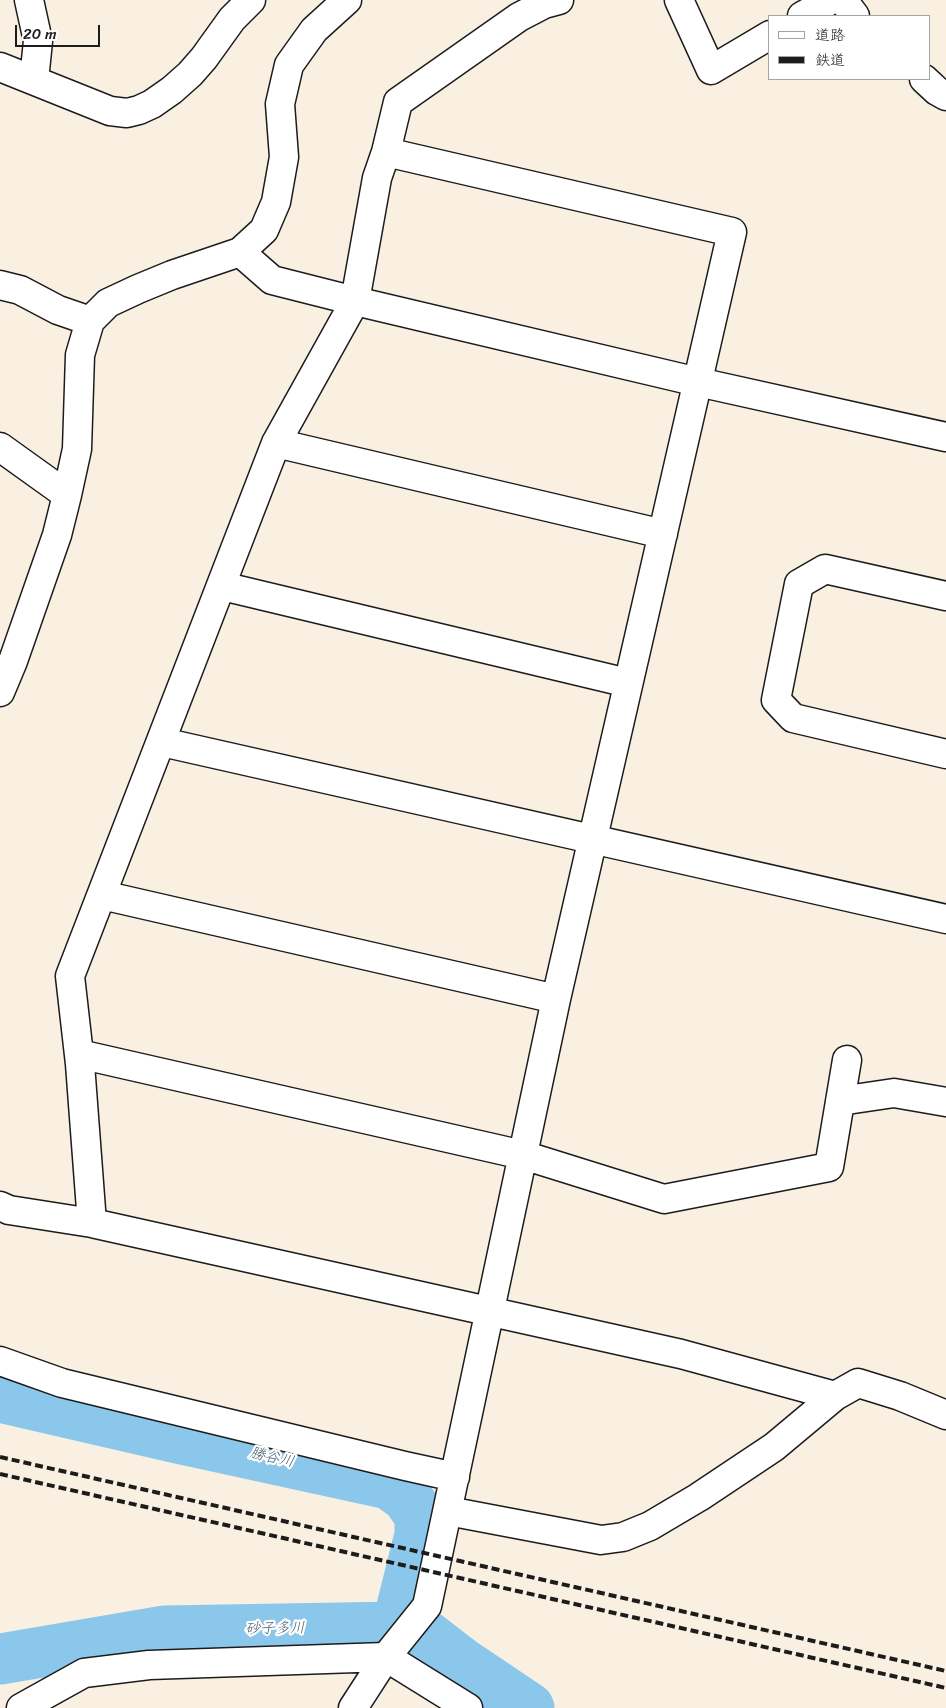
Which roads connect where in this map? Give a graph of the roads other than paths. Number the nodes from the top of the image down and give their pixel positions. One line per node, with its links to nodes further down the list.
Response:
1 (29, 0): 13 (street)
2 (251, 0): 8 (street)
3 (347, 0): 17 (street)
4 (559, 0): 16 (street)
5 (678, 0): 11 (street)
6 (831, 0): 9 (street)
7 (844, 0): 10 (street)
8 (227, 10): 13 (street)
9 (804, 15)
10 (855, 15)
11 (768, 36)
12 (0, 68): 13 (street)
13 (34, 80)
14 (925, 80): 15 (street)
15 (946, 96)
16 (386, 152): 19 (street); 21 (street)
17 (240, 252): 19 (street); 20 (street)
18 (0, 285): 20 (street)
19 (355, 301): 21 (street); 23 (street)
20 (90, 321): 25 (street)
21 (698, 382): 22 (street); 26 (street)
22 (946, 437)
23 (276, 443): 26 (street); 27 (street)
24 (0, 447): 25 (street)
25 (67, 495): 30 (street)
26 (662, 534): 29 (street)
27 (222, 586): 29 (street); 31 (street)
28 (946, 596): 32 (street)
29 (628, 683): 33 (street)
30 (0, 692)
31 (162, 742): 33 (street); 34 (street)
32 (946, 754)
33 (592, 839): 35 (street); 36 (street)
34 (102, 895): 36 (street); 37 (street)
35 (946, 919)
36 (556, 999): 41 (street)
37 (78, 1054): 41 (street); 43 (street)
38 (847, 1060): 39 (street)
39 (840, 1101): 40 (street); 41 (street)
40 (946, 1102)
41 (523, 1155): 44 (street)
42 (0, 1206): 43 (street)
43 (92, 1223): 44 (street)
44 (490, 1312): 46 (street); 48 (street)
45 (0, 1361): 48 (street)
46 (835, 1396): 47 (street); 49 (street)
47 (946, 1415)
48 (455, 1477): 49 (street)
49 (448, 1510): 50 (street)
50 (386, 1657): 51 (street); 52 (street); 53 (street)
51 (21, 1708)
52 (352, 1708)
53 (468, 1708)

